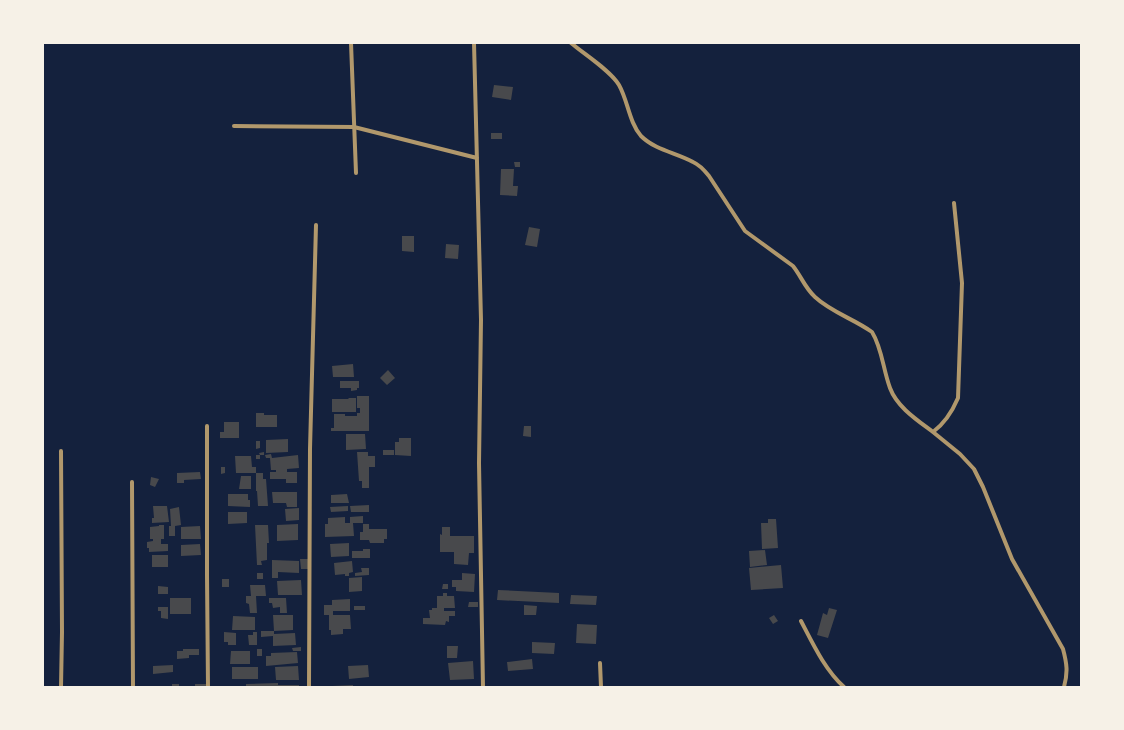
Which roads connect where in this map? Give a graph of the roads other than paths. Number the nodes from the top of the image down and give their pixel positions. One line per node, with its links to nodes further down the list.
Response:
1 (351, 43): 5 (street)
2 (474, 43): 6 (street)
3 (571, 43): 11 (street)
4 (234, 126): 5 (street)
5 (354, 127): 6 (street); 7 (street)
6 (476, 158): 20 (street)
7 (356, 173)
8 (954, 203): 11 (street)
9 (316, 225): 19 (street)
10 (207, 426): 18 (street)
11 (933, 432): 23 (street)
12 (61, 451): 16 (street)
13 (132, 482): 17 (street)
14 (801, 621): 22 (street)
15 (600, 663): 21 (street)
16 (60, 687)
17 (133, 687)
18 (208, 687)
19 (308, 687)
20 (483, 687)
21 (601, 687)
22 (844, 687)
23 (1064, 687)

